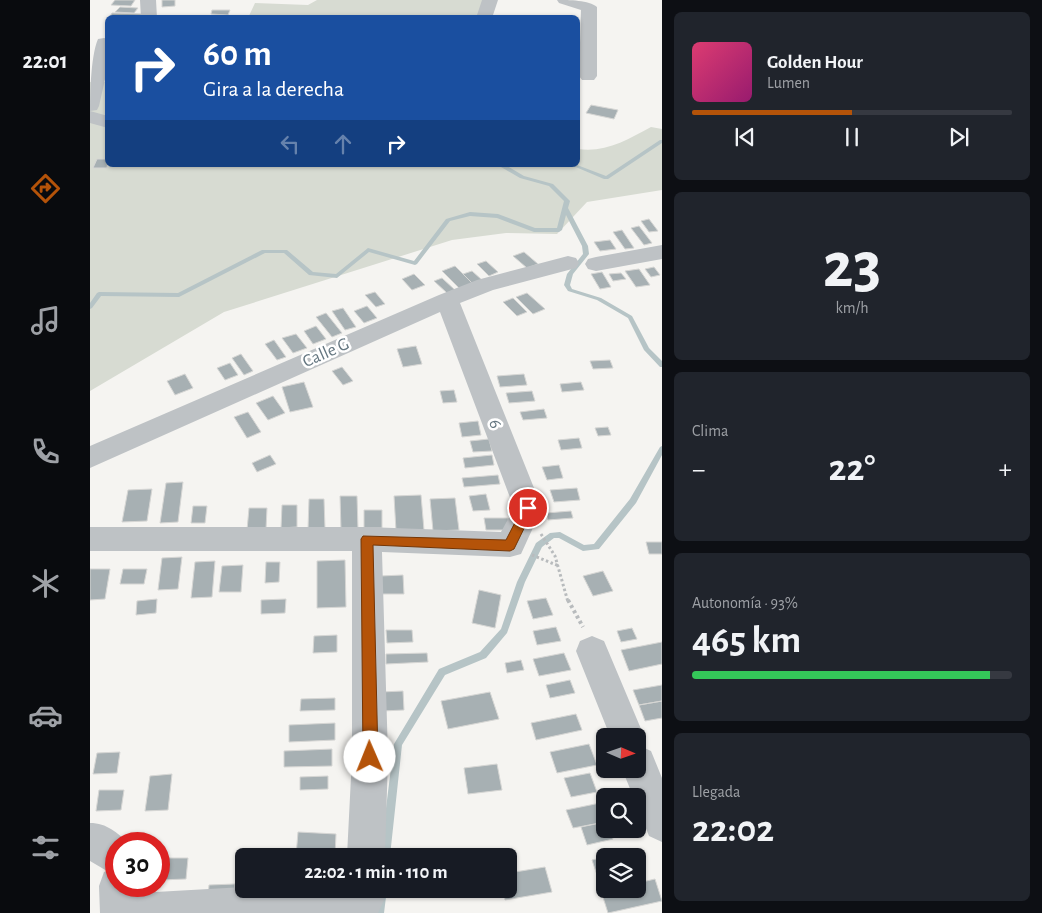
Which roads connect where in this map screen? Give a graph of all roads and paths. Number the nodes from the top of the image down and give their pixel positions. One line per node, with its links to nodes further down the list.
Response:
1 (148, 0): 4 (street)
2 (490, 0): 5 (street)
3 (565, 0): 7 (street)
4 (149, 15)
5 (485, 15)
6 (101, 43): 8 (street)
7 (588, 76)
8 (90, 106)
9 (90, 117): 10 (street)
10 (105, 121)
11 (662, 252): 13 (street)
12 (568, 263): 14 (street, Calle G)
13 (596, 264)
14 (447, 300): 15 (street, Calle G); 18 (street, 6)
15 (90, 458)
16 (541, 534): 20 (path)
17 (90, 539): 18 (street)
18 (367, 539): 27 (street)
19 (539, 559): 20 (path)
20 (559, 566): 21 (path)
21 (592, 651): 22 (street)
22 (623, 728)
23 (644, 778): 24 (street)
24 (662, 823)
25 (90, 842): 26 (street)
26 (105, 847)
27 (366, 848)
28 (119, 897): 30 (street)
29 (364, 898): 31 (street)
30 (120, 913)
31 (129, 913)

